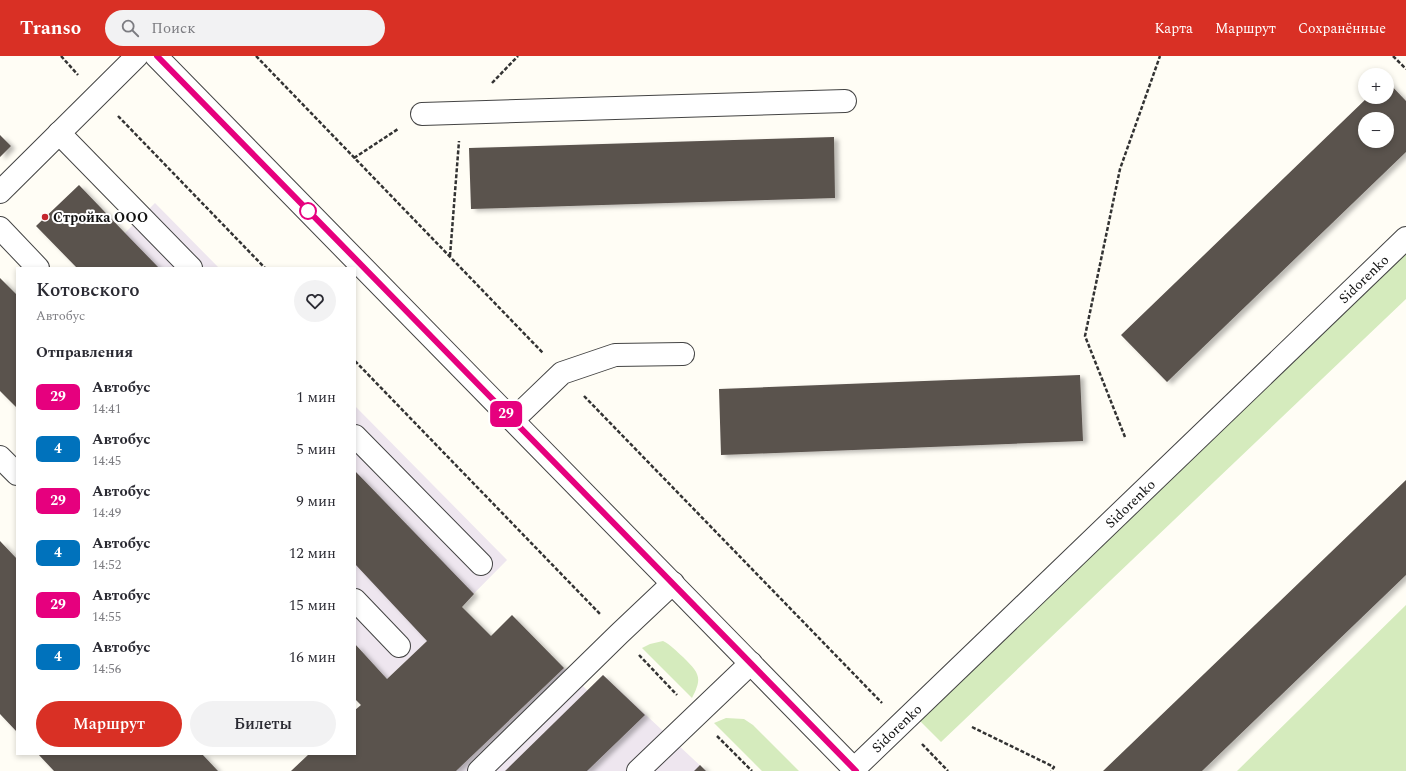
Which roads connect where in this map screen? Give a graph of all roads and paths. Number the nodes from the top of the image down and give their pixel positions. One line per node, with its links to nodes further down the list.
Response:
1 (60, 56): 9 (path)
2 (137, 56): 9 (street)
3 (156, 56): 25 (street)
4 (256, 56): 14 (path)
5 (518, 56): 11 (path)
6 (1160, 56): 27 (path)
7 (1393, 56): 8 (path)
8 (1406, 70)
9 (98, 95): 13 (street); 21 (path)
10 (845, 101): 11 (street)
11 (462, 113): 12 (street); 18 (path)
12 (422, 114): 14 (path)
13 (59, 133): 15 (street); 20 (street)
14 (354, 158): 18 (path)
15 (0, 192)
16 (0, 228): 19 (street)
17 (1406, 238): 37 (street, Sidorenko)
18 (450, 256): 24 (path)
19 (37, 267)
20 (190, 267)
21 (264, 267)
22 (683, 354): 24 (street)
23 (356, 362): 33 (path)
24 (562, 373): 25 (street); 37 (path)
25 (513, 420): 31 (street)
26 (356, 437): 30 (street)
27 (1125, 437)
28 (0, 457): 29 (street)
29 (16, 473)
30 (481, 564)
31 (673, 583): 33 (street); 35 (street)
32 (356, 601): 34 (street)
33 (619, 634): 36 (path); 40 (street)
34 (399, 646)
35 (752, 663): 36 (street); 39 (street)
36 (696, 715): 41 (street); 42 (path)
37 (901, 722): 39 (street, Sidorenko); 43 (path)
38 (972, 727): 44 (path)
39 (855, 770)
40 (479, 771)
41 (638, 771)
42 (752, 771)
43 (948, 771)
44 (1051, 771)

